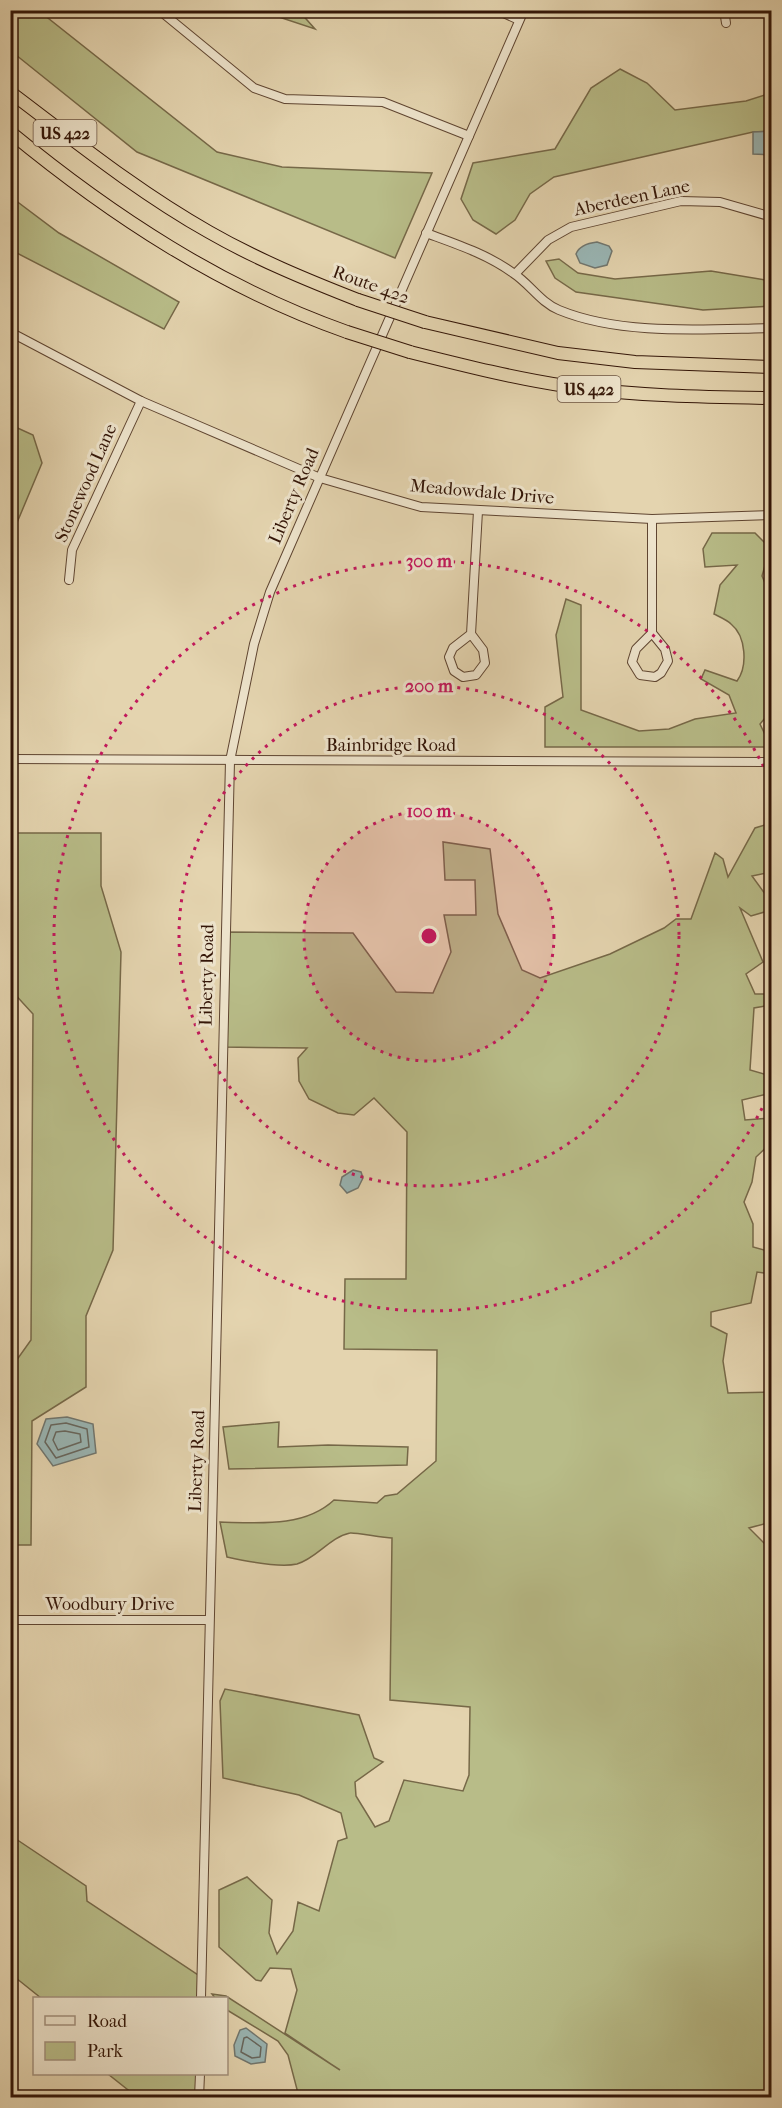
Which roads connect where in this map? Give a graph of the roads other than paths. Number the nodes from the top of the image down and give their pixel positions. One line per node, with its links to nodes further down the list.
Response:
1 (159, 10): 9 (street)
2 (497, 10): 5 (street)
3 (524, 10): 5 (street, Liberty Road)
4 (724, 10): 6 (street)
5 (519, 20): 9 (street, Liberty Road)
6 (726, 23)
7 (10, 92): 15 (highway, Route 422 / US 422, bridge)
8 (10, 132): 16 (highway, US 422, bridge)
9 (469, 135): 11 (street, Liberty Road)
10 (771, 217): 12 (street, Aberdeen Lane)
11 (426, 233): 12 (street); 18 (street, Liberty Road)
12 (515, 274): 13 (street)
13 (771, 328)
14 (10, 332): 17 (street, Meadowdale Drive)
15 (771, 367)
16 (771, 398)
17 (141, 401): 18 (street, Meadowdale Drive); 22 (street, Stonewood Lane)
18 (320, 478): 19 (street, Meadowdale Drive); 26 (street, Liberty Road)
19 (478, 511): 21 (street, Meadowdale Drive); 24 (street)
20 (771, 515): 21 (street, Meadowdale Drive)
21 (652, 519): 23 (street)
22 (69, 580)
23 (651, 633): 23 (street)
24 (471, 634): 24 (street)
25 (10, 759): 26 (street, Bainbridge Road)
26 (230, 761): 27 (street, Bainbridge Road); 29 (street, Liberty Road)
27 (771, 762)
28 (10, 1620): 29 (street, Woodbury Drive)
29 (209, 1620): 30 (street, Liberty Road)
30 (201, 1997)
31 (200, 2075): 32 (street)
32 (199, 2097)

